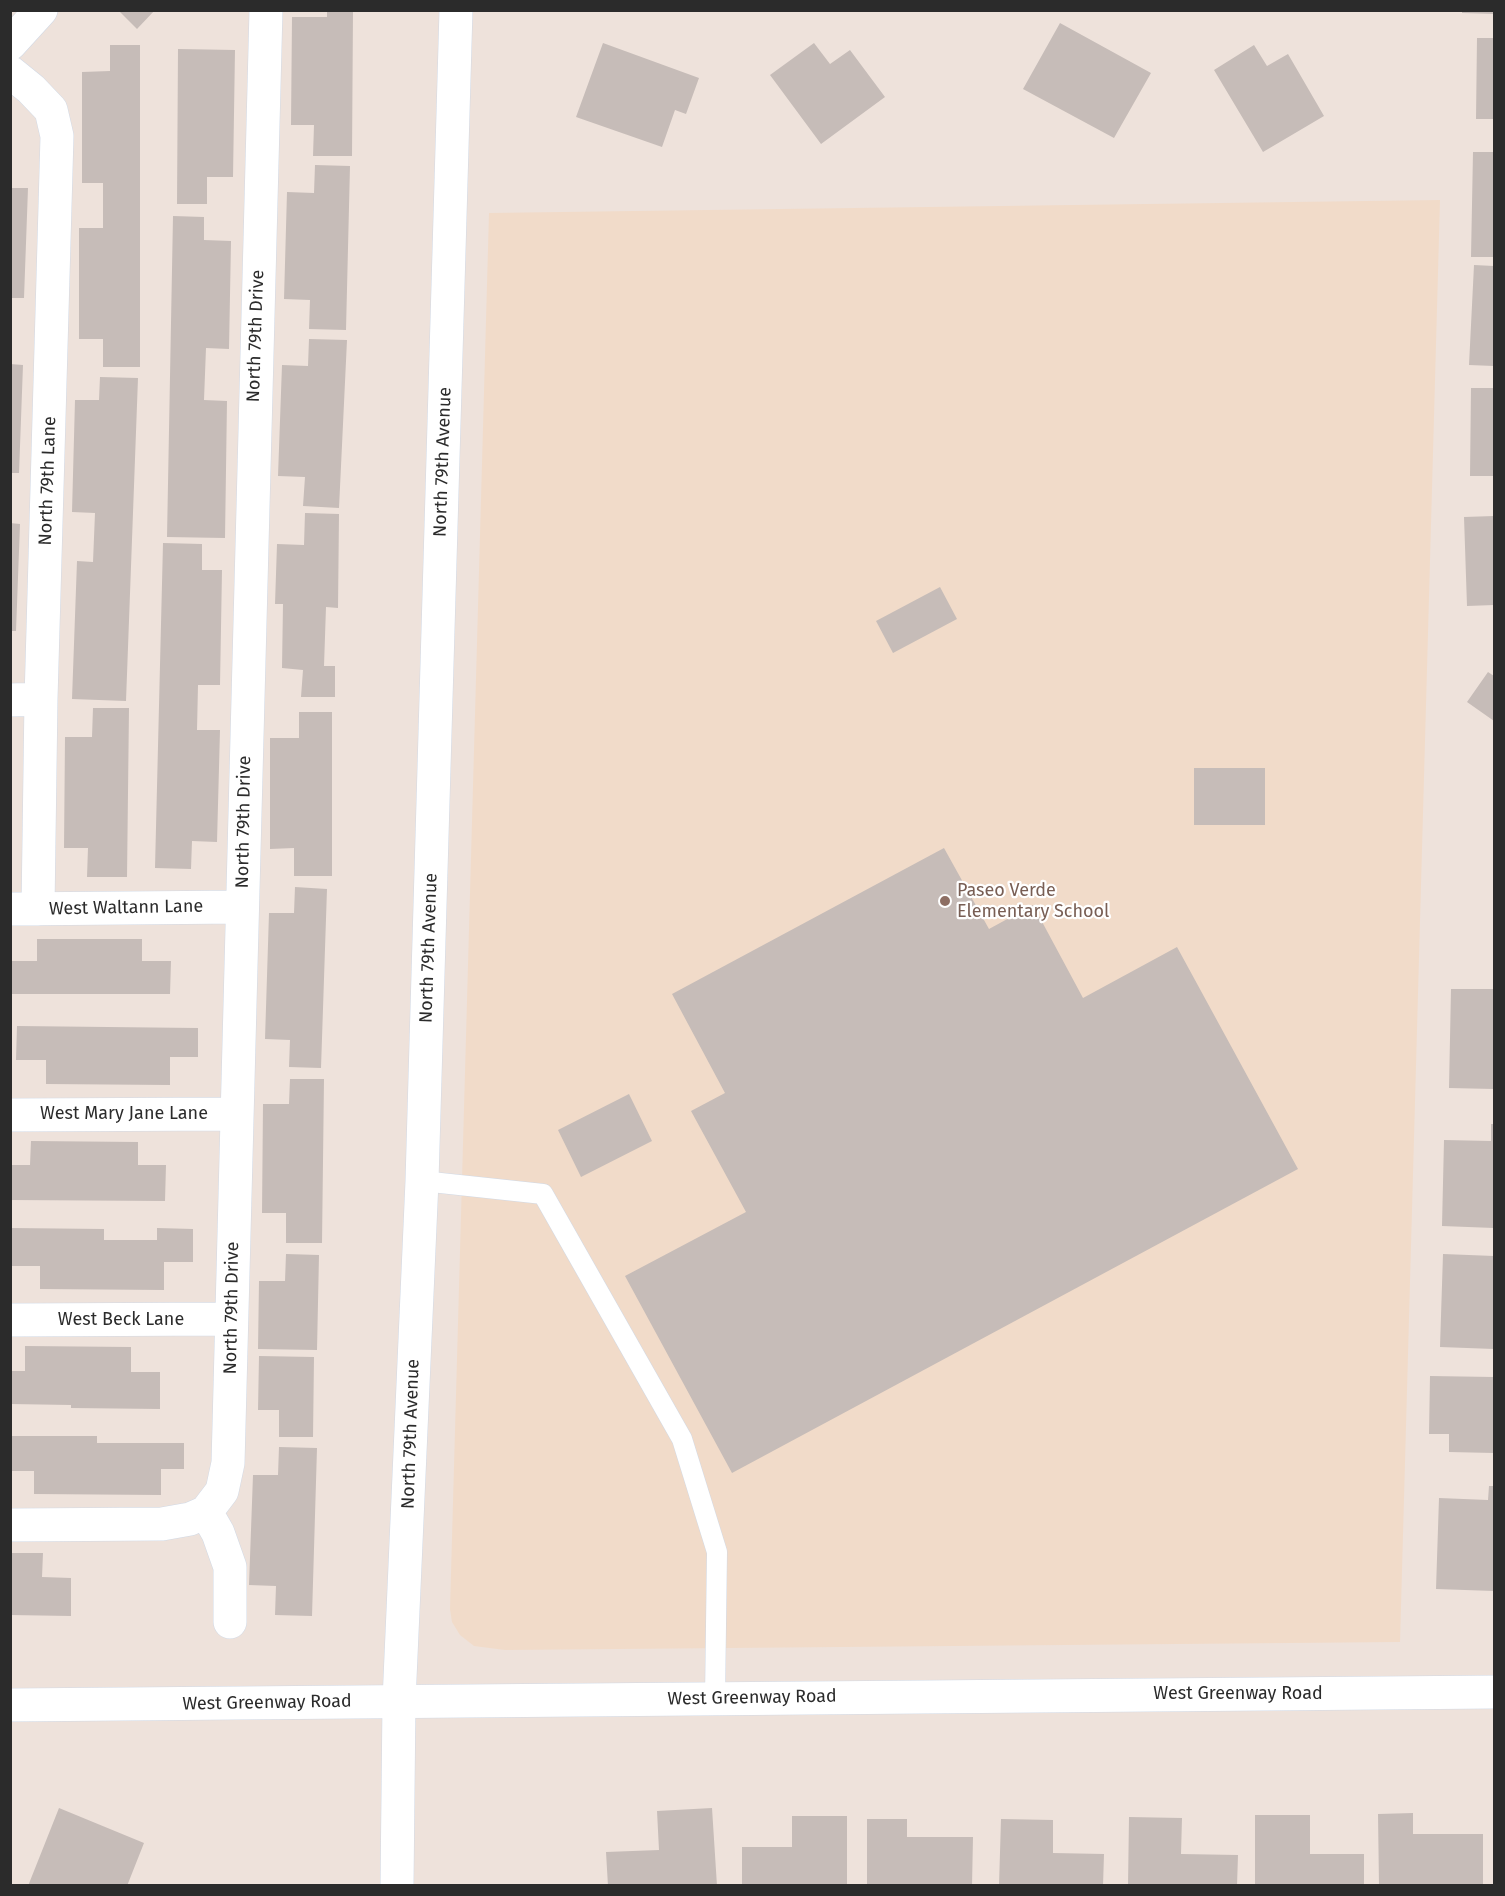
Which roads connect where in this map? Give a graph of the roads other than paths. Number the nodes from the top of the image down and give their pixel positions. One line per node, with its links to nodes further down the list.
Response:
1 (41, 10): 4 (street)
2 (266, 10): 7 (street, North 79th Drive)
3 (456, 10): 11 (street, North 79th Avenue)
4 (10, 44)
5 (10, 72): 6 (street, North 79th Lane)
6 (26, 700): 8 (street, North 79th Lane)
7 (242, 907): 8 (street, West Waltann Lane); 9 (street, North 79th Drive)
8 (24, 909)
9 (237, 1114): 10 (street, West Mary Jane Lane); 12 (street, North 79th Drive)
10 (10, 1115)
11 (422, 1181): 18 (lane); 19 (street, North 79th Avenue)
12 (231, 1319): 13 (street, West Beck Lane); 14 (street, North 79th Drive)
13 (10, 1320)
14 (206, 1512): 15 (street); 16 (street)
15 (10, 1525)
16 (230, 1622)
17 (1494, 1692): 18 (street, West Greenway Road)
18 (715, 1698): 19 (street, West Greenway Road)
19 (399, 1701): 20 (street, West Greenway Road); 21 (street, North 79th Avenue)
20 (10, 1705)
21 (397, 1886)

